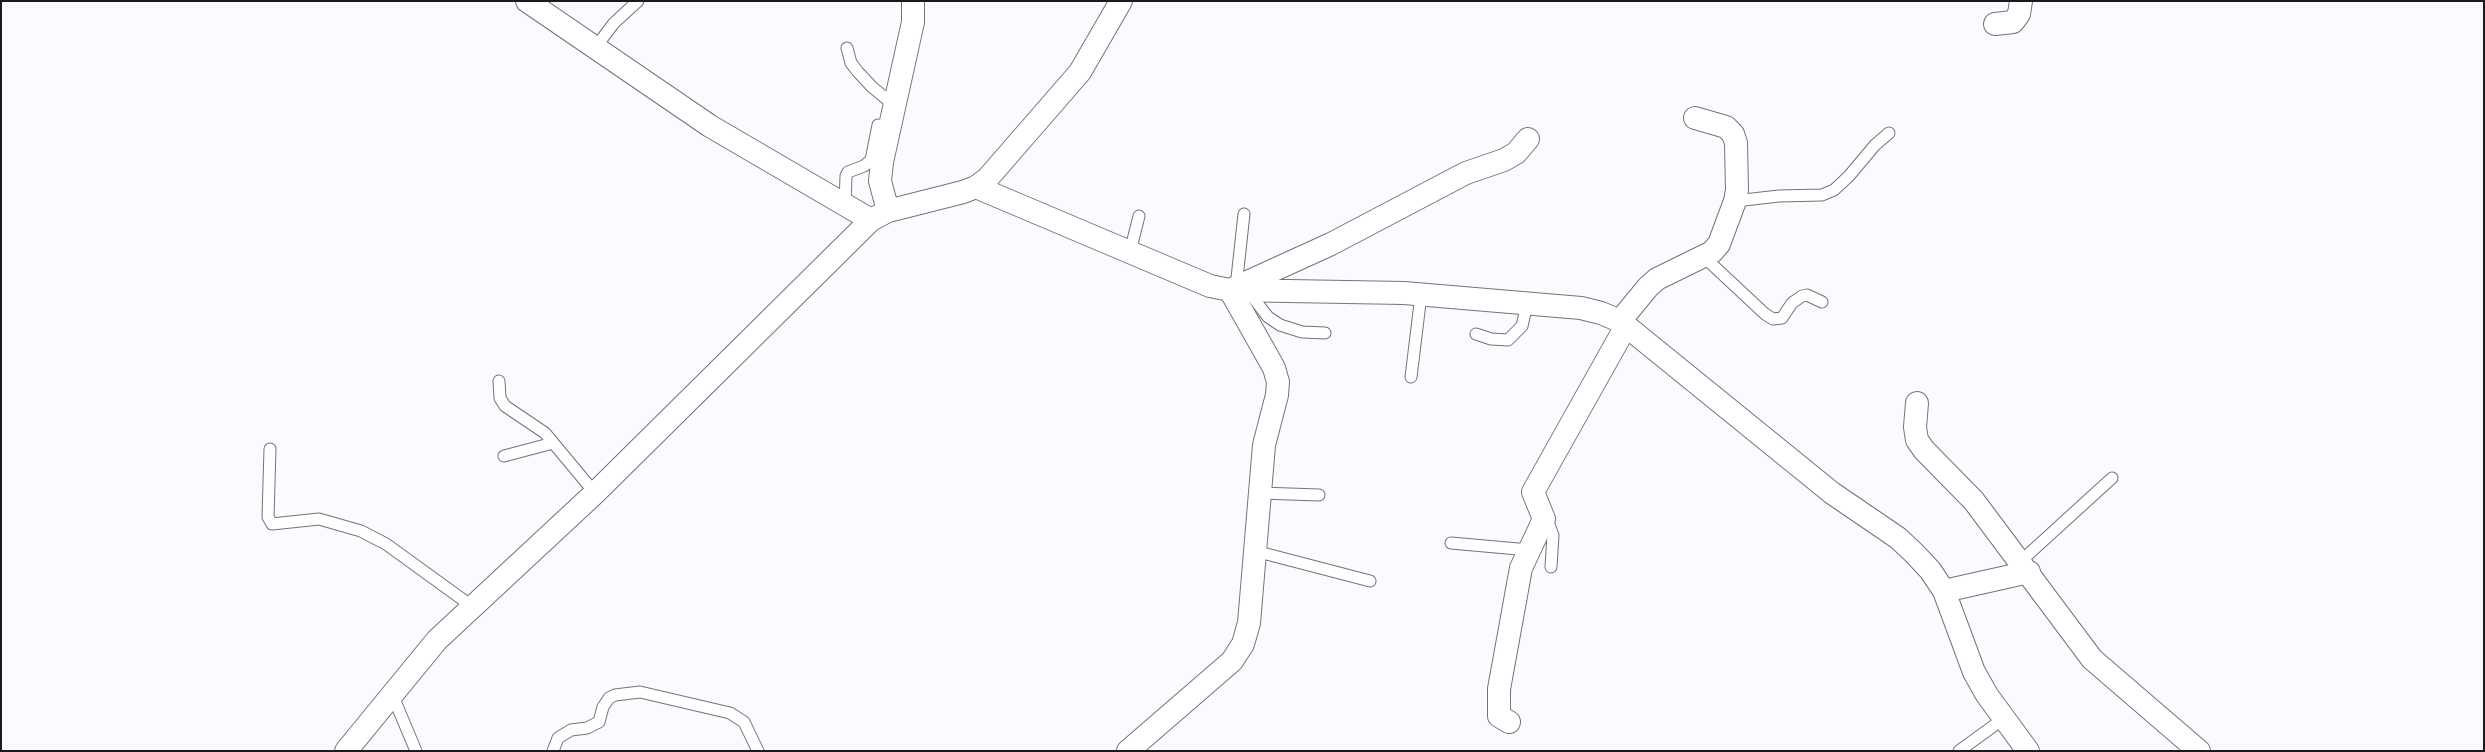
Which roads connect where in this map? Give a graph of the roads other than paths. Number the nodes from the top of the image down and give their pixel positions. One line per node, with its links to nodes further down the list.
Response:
1 (526, 1): 7 (street)
2 (638, 1): 7 (lane)
3 (913, 1): 9 (street)
4 (1121, 1): 14 (street)
5 (2021, 1): 6 (street)
6 (1995, 24)
7 (595, 48): 16 (street)
8 (847, 48): 9 (lane)
9 (895, 106): 18 (street)
10 (1695, 118): 15 (street)
11 (878, 124): 16 (lane)
12 (1889, 133): 15 (lane)
13 (1528, 139): 22 (street)
14 (976, 187): 18 (street); 20 (street)
15 (1735, 201): 21 (street)
16 (845, 205): 18 (street)
17 (1244, 214): 22 (lane)
18 (879, 215): 37 (street)
19 (1139, 216): 20 (lane)
20 (1130, 252): 22 (street)
21 (1704, 257): 24 (lane); 26 (street)
22 (1238, 289): 23 (street); 27 (lane); 36 (street)
23 (1421, 295): 25 (street); 29 (lane)
24 (1822, 302)
25 (1527, 304): 26 (street); 28 (lane)
26 (1623, 324): 39 (street); 46 (street)
27 (1325, 333)
28 (1476, 334)
29 (1411, 377)
30 (499, 381): 32 (lane)
31 (1917, 403): 44 (street)
32 (553, 443): 34 (lane); 37 (lane)
33 (270, 449): 47 (lane)
34 (504, 456)
35 (2112, 478): 44 (lane)
36 (1260, 493): 38 (lane); 42 (street)
37 (595, 494): 47 (street)
38 (1318, 495)
39 (1542, 513): 41 (street); 43 (lane)
40 (1452, 543): 41 (lane)
41 (1529, 550): 50 (street)
42 (1255, 551): 45 (lane); 55 (street)
43 (1551, 567)
44 (2025, 567): 46 (street); 58 (street)
45 (1370, 581)
46 (1944, 591): 49 (street)
47 (473, 607): 48 (street)
48 (392, 694): 51 (street); 52 (lane)
49 (2003, 719): 56 (lane); 57 (street)
50 (1509, 722)
51 (346, 751)
52 (416, 751)
53 (553, 751): 54 (lane)
54 (758, 751)
55 (1128, 751)
56 (1959, 751)
57 (2028, 751)
58 (2199, 751)

